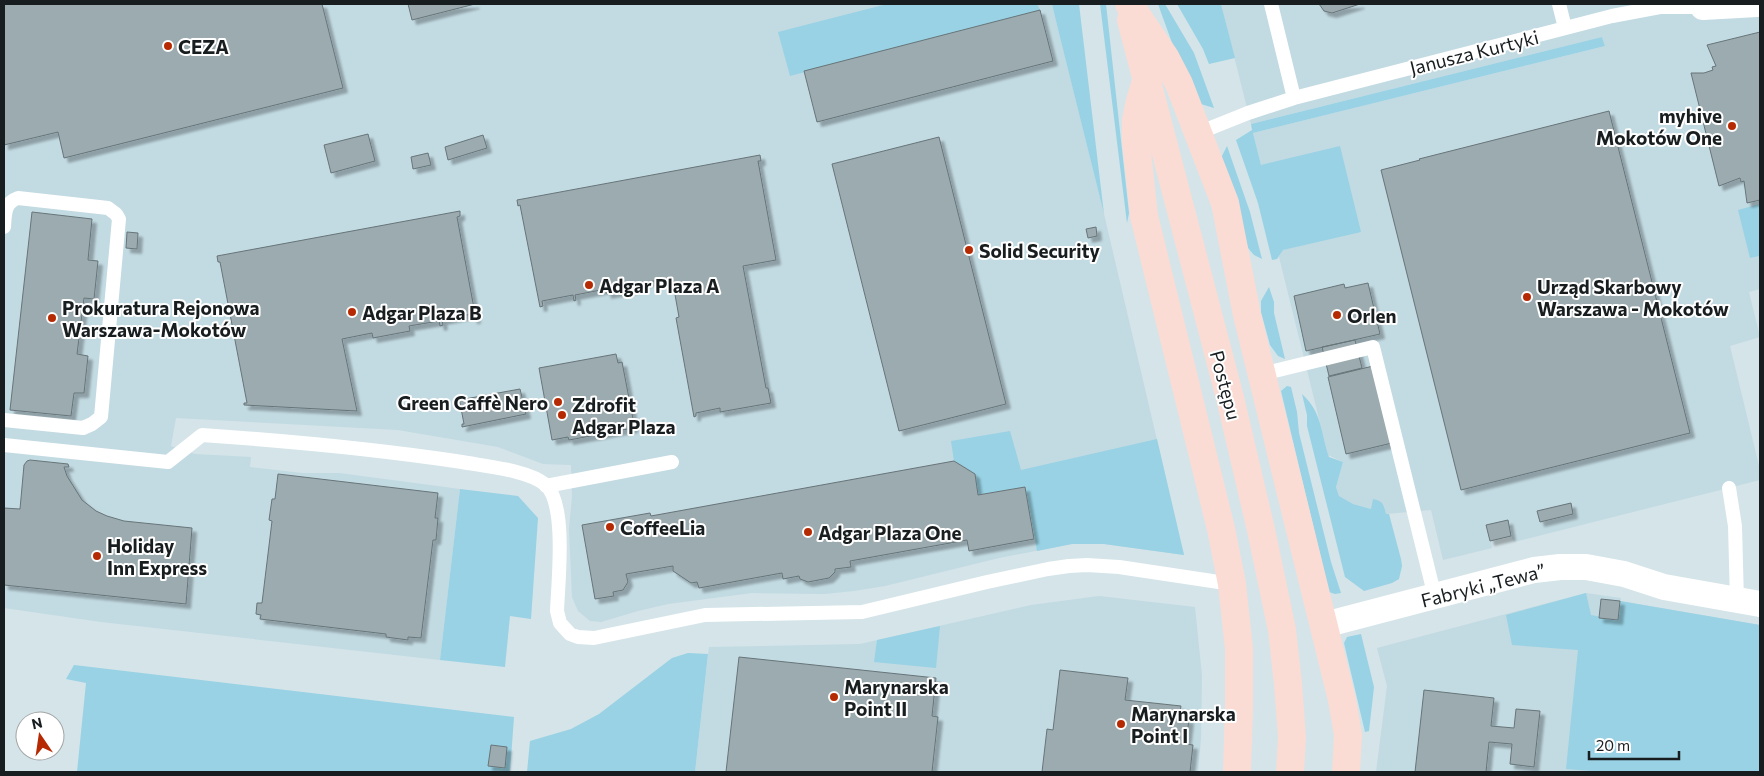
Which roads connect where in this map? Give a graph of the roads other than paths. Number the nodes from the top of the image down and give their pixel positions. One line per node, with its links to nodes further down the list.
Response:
1 (1128, 4): 7 (street, Postępu); 9 (street)
2 (1271, 4): 8 (lane)
3 (1559, 4): 6 (lane)
4 (1757, 4): 5 (street, Janusza Kurtyki)
5 (1702, 7): 6 (lane, Janusza Kurtyki)
6 (1565, 28): 8 (lane, Janusza Kurtyki)
7 (1147, 78): 17 (street); 22 (street, Postępu)
8 (1294, 98): 9 (lane, Janusza Kurtyki)
9 (1198, 133): 11 (street)
10 (4, 227): 12 (lane)
11 (1262, 374): 18 (lane); 20 (street)
12 (4, 420)
13 (4, 445): 15 (lane)
14 (672, 462): 15 (lane)
15 (546, 486): 17 (lane)
16 (1729, 488): 19 (lane)
17 (1232, 584): 21 (street)
18 (1435, 597): 19 (street, Fabryki „Tewa”); 20 (street, Fabryki „Tewa”)
19 (1749, 602)
20 (1324, 625): 23 (street)
21 (1237, 772)
22 (1290, 772)
23 (1346, 772)

